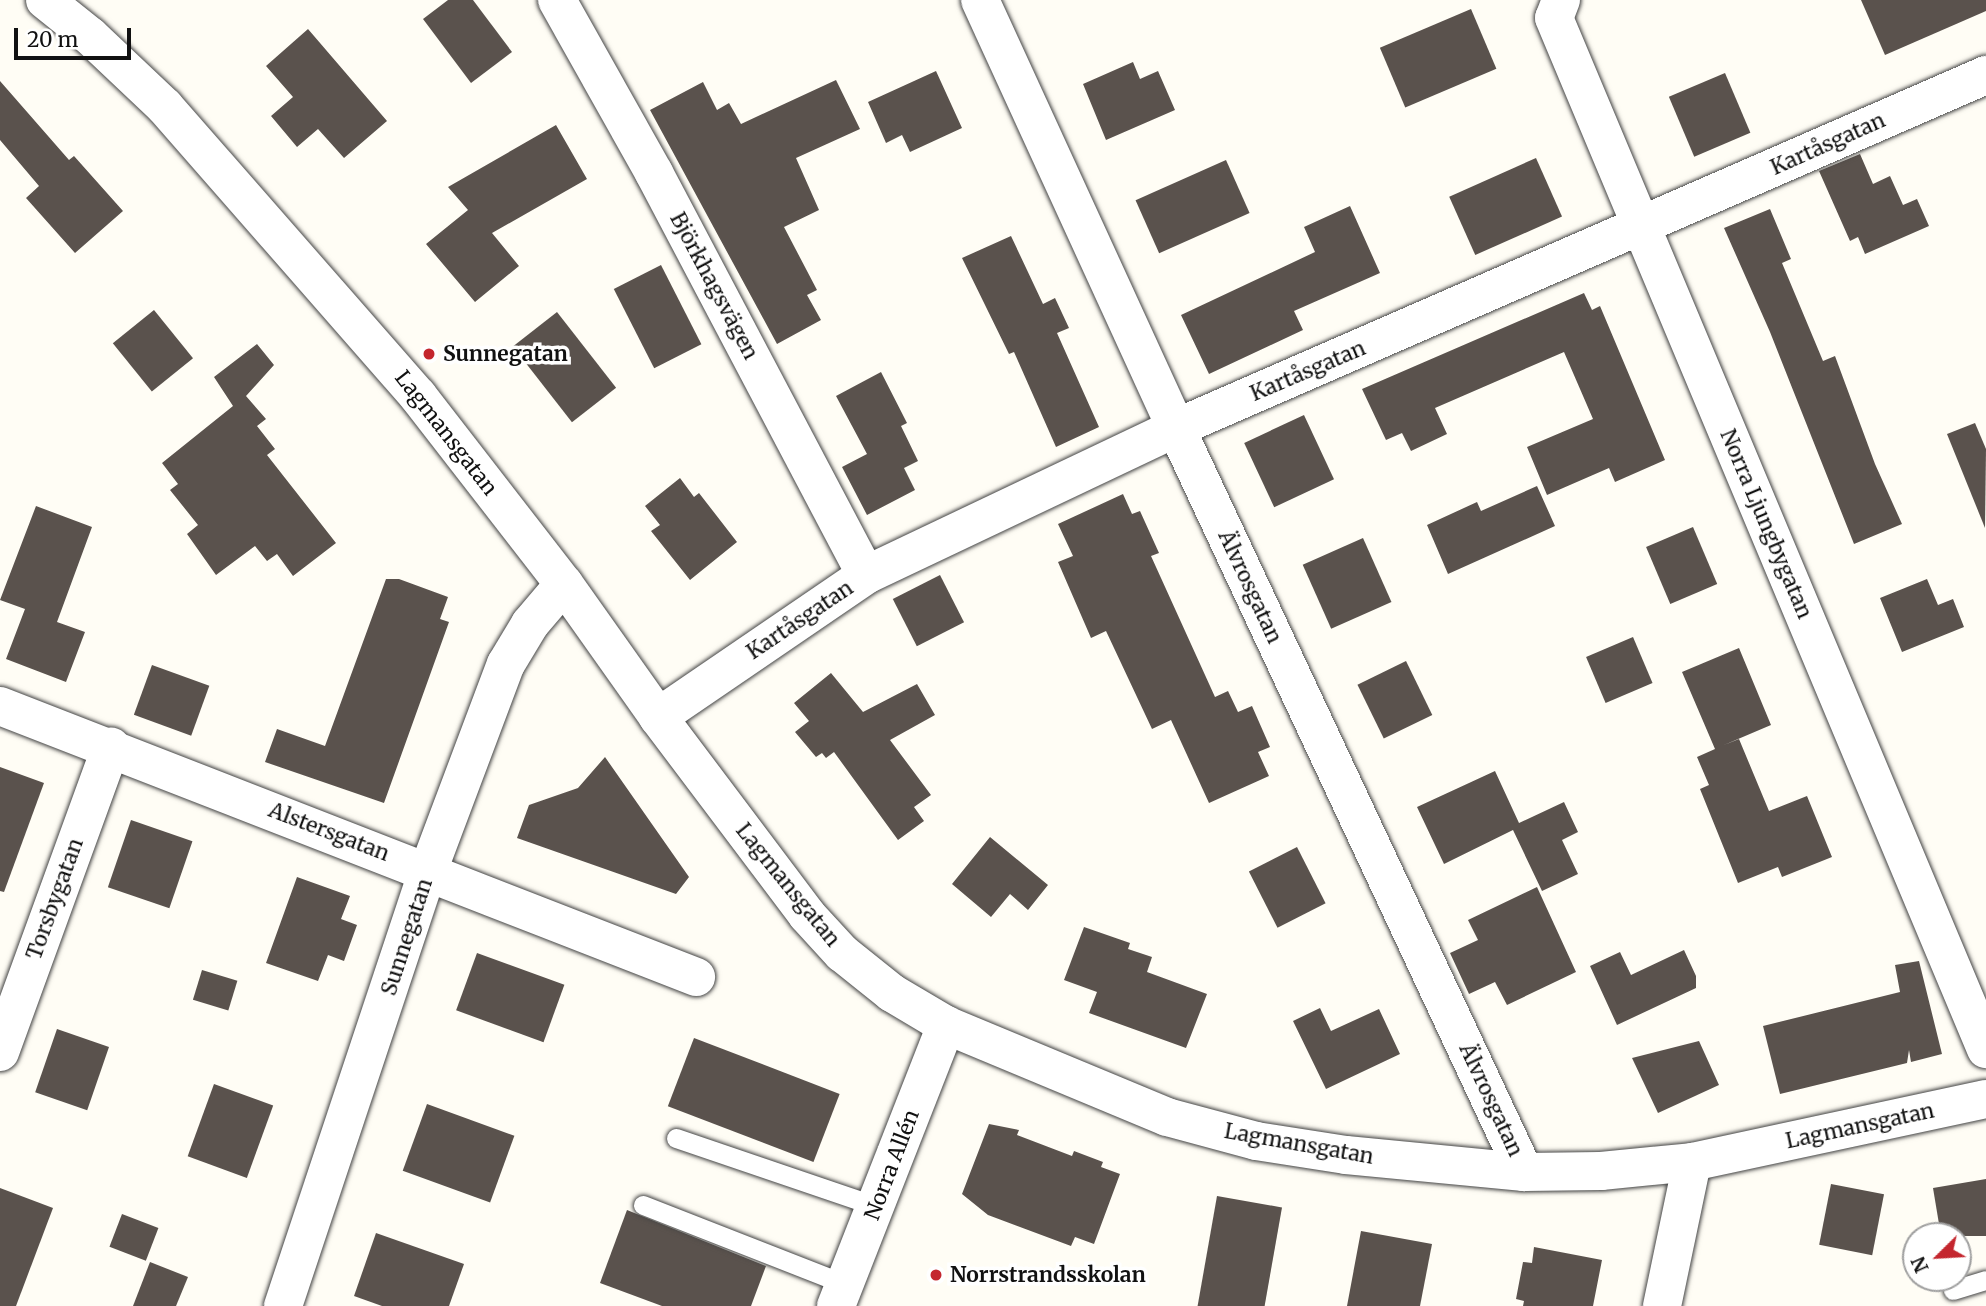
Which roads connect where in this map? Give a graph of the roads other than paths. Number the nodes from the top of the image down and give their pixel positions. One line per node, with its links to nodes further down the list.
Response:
1 (45, 0): 9 (street, Lagmansgatan)
2 (556, 0): 8 (street, Björkhagsvägen)
3 (980, 0): 7 (street, Älvrosgatan)
4 (1561, 0): 6 (street, Norra Ljungbygatan)
5 (1986, 75): 6 (street, Kartåsgatan)
6 (1642, 226): 7 (street, Kartåsgatan); 16 (street, Norra Ljungbygatan)
7 (1176, 428): 8 (street, Kartåsgatan); 21 (street, Älvrosgatan)
8 (866, 575): 11 (street, Kartåsgatan)
9 (564, 584): 11 (street, Lagmansgatan); 13 (street, Sunnegatan)
10 (0, 706): 12 (street, Alstersgatan)
11 (658, 717): 15 (street, Lagmansgatan)
12 (111, 747): 13 (street, Alstersgatan); 17 (street, Torsbygatan)
13 (428, 871): 14 (street, Alstersgatan); 25 (street, Sunnegatan)
14 (696, 977)
15 (946, 1025): 21 (street, Lagmansgatan); 23 (street, Norra Allén)
16 (1986, 1049)
17 (0, 1052)
18 (1986, 1099): 20 (street, Lagmansgatan)
19 (676, 1138): 23 (lane)
20 (1692, 1162): 21 (street, Lagmansgatan); 26 (street)
21 (1524, 1172)
22 (643, 1205): 24 (lane)
23 (876, 1206): 24 (street, Norra Allén)
24 (841, 1295)
25 (283, 1306)
26 (1662, 1306)

